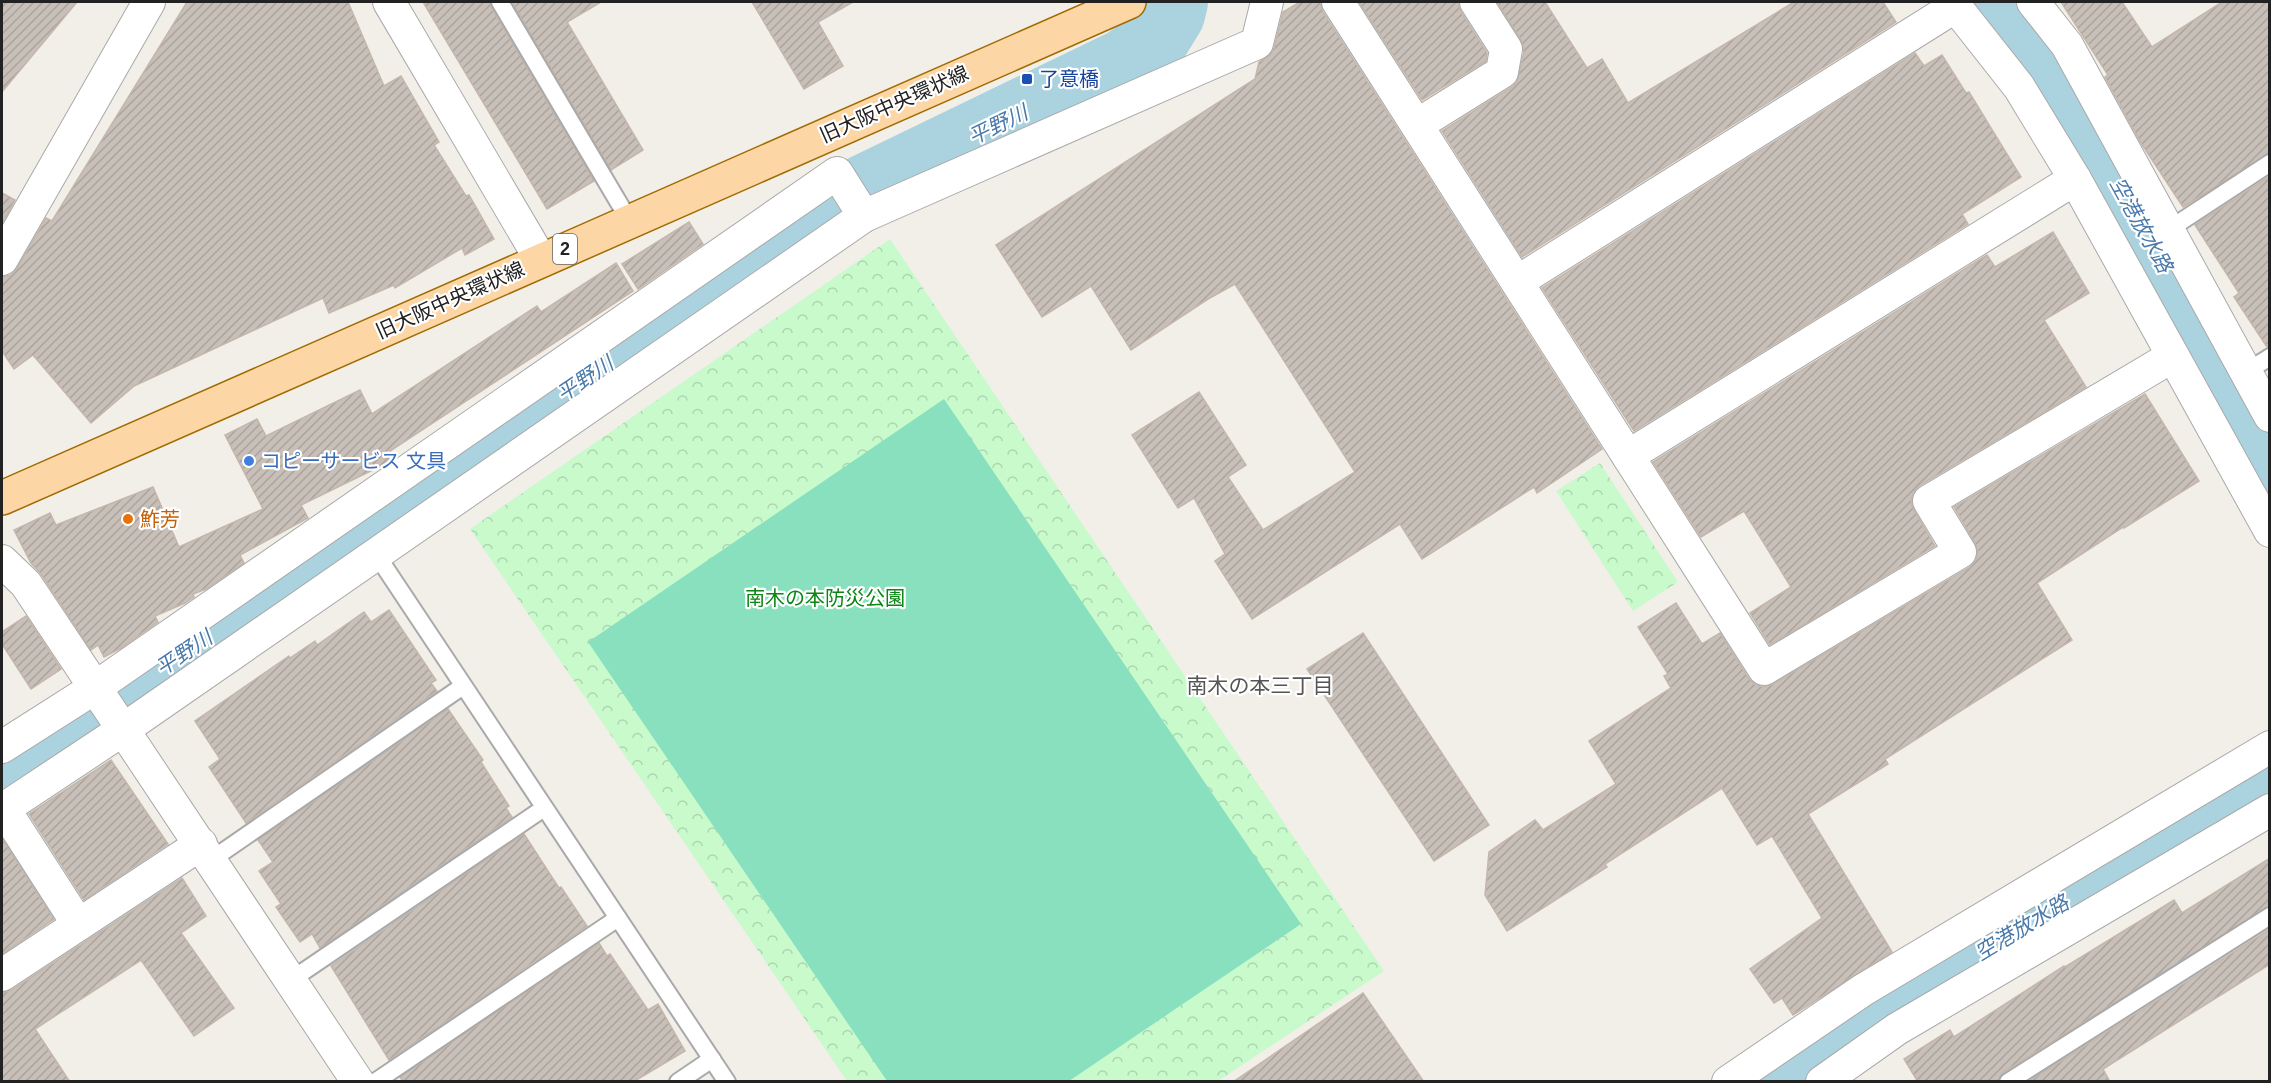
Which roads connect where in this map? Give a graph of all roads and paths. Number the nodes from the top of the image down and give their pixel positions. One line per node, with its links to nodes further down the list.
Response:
1 (149, 2): 16 (street)
2 (389, 2): 17 (street)
3 (500, 2): 14 (lane)
4 (1129, 2): 14 (main road, 旧大阪中央環状線 / 2)
5 (1267, 2): 13 (street)
6 (1338, 2): 10 (street)
7 (1476, 2): 10 (street)
8 (2033, 2): 15 (street)
9 (1954, 4): 12 (street); 18 (street)
10 (1417, 125): 18 (street)
11 (2270, 163): 15 (lane)
12 (2075, 179): 19 (street); 22 (street)
13 (864, 216): 25 (street); 28 (street)
14 (629, 220): 17 (main road, 旧大阪中央環状線 / 2)
15 (2168, 230): 20 (street)
16 (2, 258)
17 (541, 260): 23 (main road, 旧大阪中央環状線 / 2)
18 (1517, 282): 22 (street)
19 (2173, 356): 22 (street); 24 (street)
20 (2258, 364): 21 (street)
21 (2270, 416)
22 (1628, 456)
23 (2, 498)
24 (2270, 531)
25 (375, 554): 27 (lane); 29 (street)
26 (2, 561): 28 (street)
27 (463, 686): 32 (lane); 35 (lane)
28 (97, 689): 29 (street); 30 (street)
29 (123, 727): 33 (street); 35 (street)
30 (2, 747)
31 (2270, 747): 46 (street)
32 (544, 808): 37 (lane); 40 (lane)
33 (3, 810): 38 (street)
34 (2270, 810): 47 (street)
35 (206, 852): 38 (street); 40 (street)
36 (2270, 916): 48 (lane)
37 (618, 918): 41 (lane); 43 (lane)
38 (78, 924): 39 (street)
39 (2, 975)
40 (291, 980): 42 (street)
41 (712, 1059): 44 (lane); 45 (lane)
42 (358, 1082)
43 (375, 1082)
44 (678, 1082)
45 (727, 1082)
46 (1728, 1082)
47 (1822, 1082)
48 (2008, 1082)

